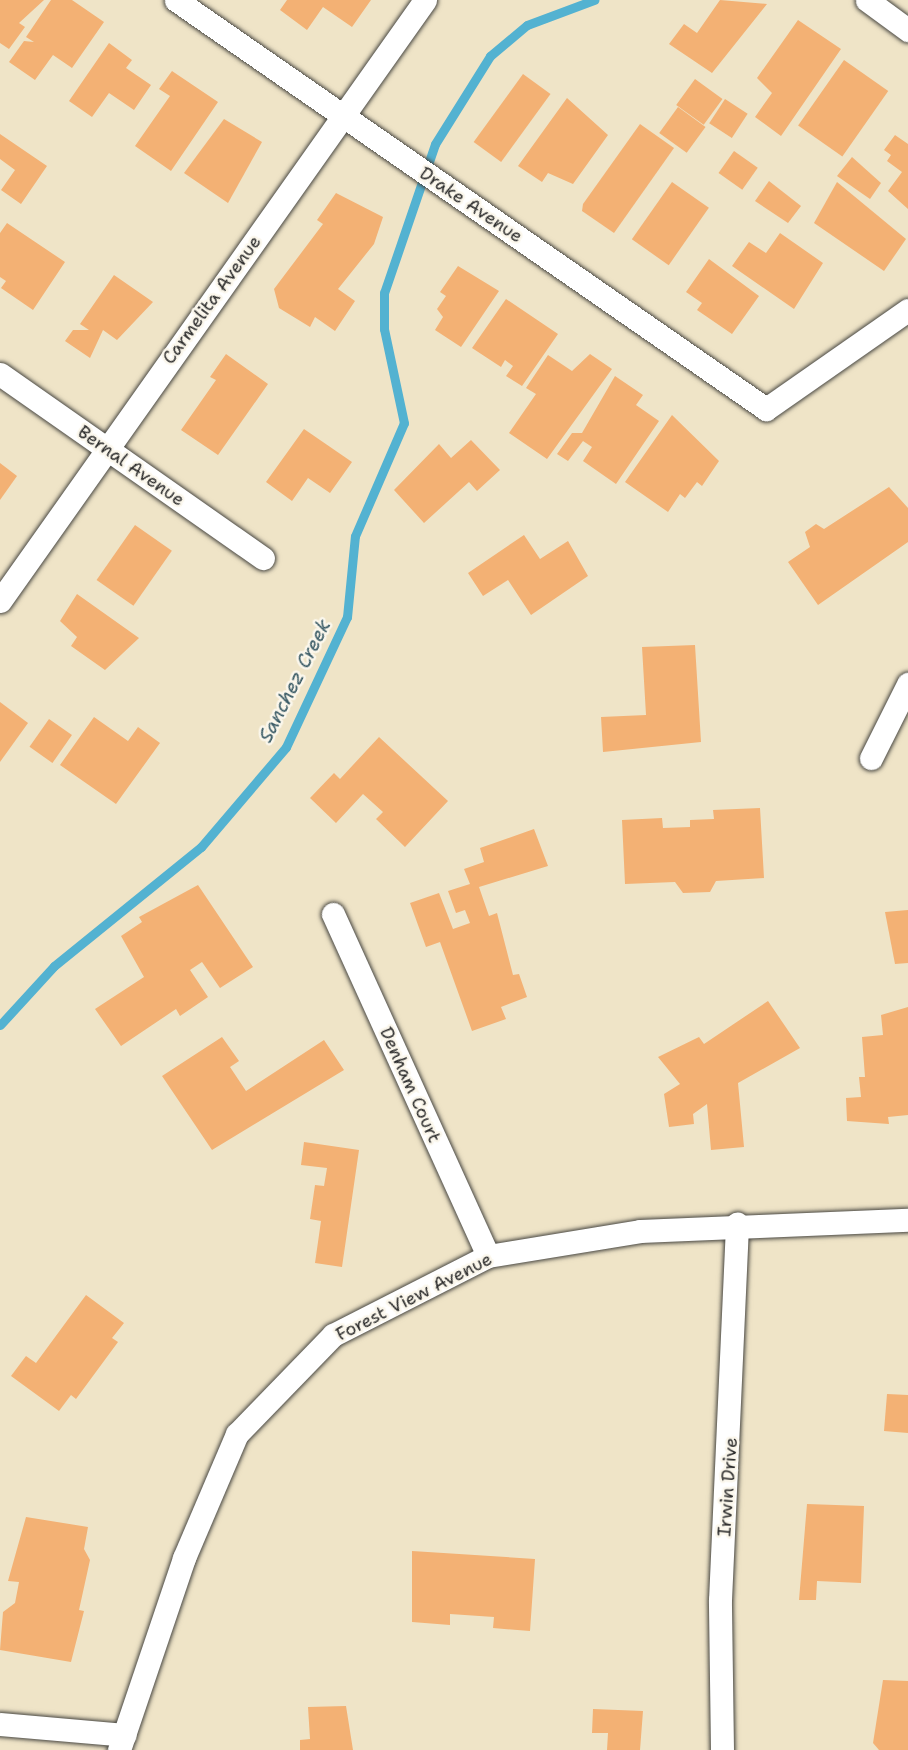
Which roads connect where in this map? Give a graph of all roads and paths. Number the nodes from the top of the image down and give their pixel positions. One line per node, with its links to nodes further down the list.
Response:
1 (176, 0): 5 (street, Drake Avenue)
2 (425, 0): 5 (street, Carmelita Avenue)
3 (867, 0): 4 (street)
4 (908, 30)
5 (344, 118): 6 (street, Drake Avenue); 8 (street, Carmelita Avenue)
6 (908, 310)
7 (0, 374): 8 (street, Bernal Avenue)
8 (106, 449): 9 (street, Bernal Avenue); 10 (street, Carmelita Avenue)
9 (263, 558)
10 (0, 601)
11 (908, 684): 12 (street)
12 (871, 758)
13 (333, 914): 16 (street, Denham Court)
14 (908, 1220): 15 (street, Forest View Avenue)
15 (737, 1223): 16 (street, Forest View Avenue); 19 (street, Irwin Drive)
16 (488, 1256): 18 (street, Forest View Avenue)
17 (0, 1724): 18 (street, Forest View Avenue)
18 (127, 1745)
19 (722, 1750)

